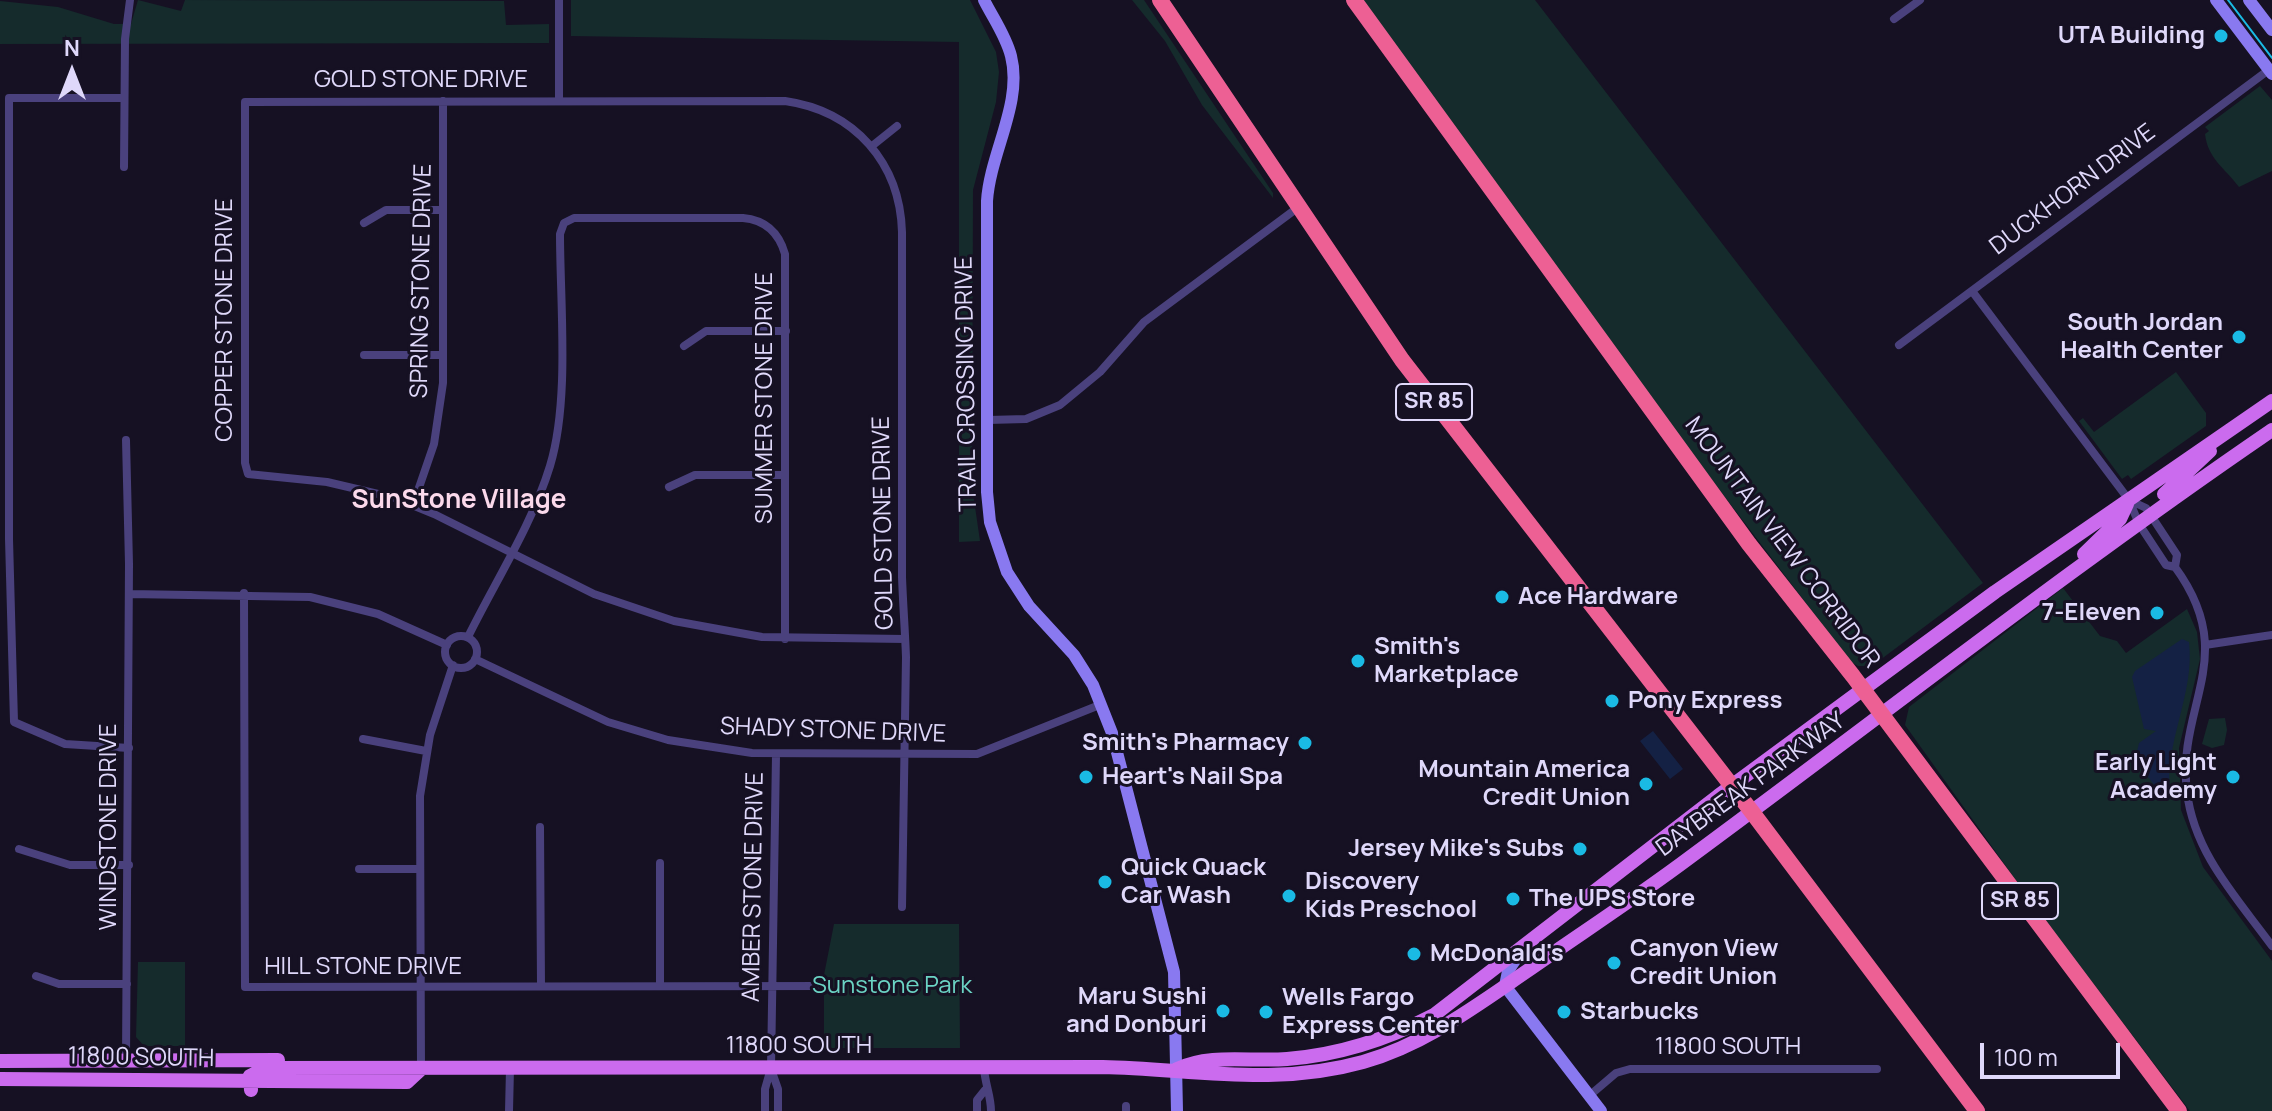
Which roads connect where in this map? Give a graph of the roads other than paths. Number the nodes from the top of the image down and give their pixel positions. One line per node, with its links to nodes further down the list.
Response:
1 (130, 0): 12 (street)
2 (559, 0): 14 (street)
3 (984, 0): 29 (street, TRAIL CROSSING DRIVE)
4 (1160, 0): 19 (highway, SR 85)
5 (1354, 0): 51 (highway, MOUNTAIN VIEW CORRIDOR / SR 85)
6 (1920, 0): 9 (street)
7 (2216, 0): 11 (street)
8 (2249, 0): 10 (street)
9 (1894, 19)
10 (2272, 30)
11 (2271, 71): 22 (street, DUCKHORN DRIVE)
12 (124, 98): 18 (street); 55 (street)
13 (443, 101): 14 (street, GOLD STONE DRIVE); 15 (street, GOLD STONE DRIVE); 20 (street, SPRING STONE DRIVE)
14 (559, 101): 17 (street, GOLD STONE DRIVE)
15 (245, 102): 36 (street, COPPER STONE DRIVE)
16 (897, 126): 17 (street)
17 (872, 146): 46 (street, GOLD STONE DRIVE)
18 (124, 167)
19 (1300, 206): 29 (street); 59 (highway, SR 85)
20 (443, 210): 21 (street); 27 (street, SPRING STONE DRIVE)
21 (364, 223)
22 (1972, 291): 24 (street, DUCKHORN DRIVE); 35 (street)
23 (786, 331): 25 (street); 33 (street, SUMMER STONE DRIVE); 38 (street, SUMMER STONE DRIVE)
24 (1899, 345)
25 (684, 346)
26 (364, 355): 27 (street)
27 (443, 355): 36 (street, SPRING STONE DRIVE)
28 (2272, 401): 30 (main road, DAYBREAK PARKWAY)
29 (988, 420): 52 (street, TRAIL CROSSING DRIVE)
30 (2233, 428): 35 (main road, DAYBREAK PARKWAY); 37 (main road)
31 (2270, 434): 37 (main road, DAYBREAK PARKWAY)
32 (126, 440): 42 (street, WINDSTONE DRIVE)
33 (785, 475): 34 (street); 45 (street, SUMMER STONE DRIVE)
34 (669, 487)
35 (2129, 500): 37 (street); 37 (street); 40 (main road); 51 (main road, DAYBREAK PARKWAY)
36 (413, 505): 38 (street, COPPER STONE DRIVE)
37 (2145, 515): 39 (street); 39 (street); 40 (main road, DAYBREAK PARKWAY)
38 (510, 553): 44 (street); 45 (street, COPPER STONE DRIVE)
39 (2175, 567): 48 (street)
40 (2065, 575): 53 (main road, DAYBREAK PARKWAY)
41 (244, 593): 42 (street); 47 (street); 73 (street, HILL STONE DRIVE)
42 (129, 594): 55 (street, WINDSTONE DRIVE)
43 (2272, 635): 48 (street)
44 (468, 637): 47 (street); 49 (street)
45 (785, 639): 46 (street, COPPER STONE DRIVE)
46 (905, 639): 58 (street, GOLD STONE DRIVE)
47 (447, 645): 50 (street)
48 (2205, 645): 68 (street)
49 (475, 659): 50 (street); 57 (street, SHADY STONE DRIVE)
50 (453, 665): 56 (street)
51 (1863, 690): 53 (highway, MOUNTAIN VIEW CORRIDOR / SR 85); 59 (main road, DAYBREAK PARKWAY)
52 (1102, 704): 58 (street, SHADY STONE DRIVE); 86 (street, TRAIL CROSSING DRIVE)
53 (1882, 715): 60 (main road, DAYBREAK PARKWAY); 102 (highway, MOUNTAIN VIEW CORRIDOR / SR 85)
54 (363, 739): 56 (street)
55 (129, 748): 64 (street, WINDSTONE DRIVE)
56 (426, 751): 66 (street)
57 (776, 755): 58 (street, SHADY STONE DRIVE); 76 (street, AMBER STONE DRIVE)
58 (903, 755): 67 (street, GOLD STONE DRIVE)
59 (1731, 786): 60 (highway, SR 85); 69 (main road, DAYBREAK PARKWAY)
60 (1752, 812): 78 (main road, DAYBREAK PARKWAY); 101 (highway, SR 85)
61 (540, 827): 74 (street)
62 (19, 849): 64 (street)
63 (660, 863): 75 (street)
64 (129, 865): 72 (street, WINDSTONE DRIVE)
65 (359, 869): 66 (street)
66 (420, 869): 73 (street)
67 (902, 907)
68 (2272, 946)
69 (1522, 950): 70 (main road, DAYBREAK PARKWAY); 78 (street)
70 (1496, 970): 79 (main road); 86 (main road, DAYBREAK PARKWAY)
71 (36, 976): 72 (street)
72 (127, 984): 80 (street, WINDSTONE DRIVE)
73 (420, 986): 74 (street, HILL STONE DRIVE); 84 (street)
74 (541, 986): 75 (street, HILL STONE DRIVE)
75 (660, 986): 76 (street, HILL STONE DRIVE)
76 (771, 986): 77 (street, HILL STONE DRIVE); 82 (street, AMBER STONE DRIVE)
77 (826, 986)
78 (1505, 986): 79 (main road, DAYBREAK PARKWAY); 93 (street)
79 (1447, 1025): 86 (main road, DAYBREAK PARKWAY)
80 (126, 1060): 81 (main road, 11800 SOUTH); 84 (main road, 11800 SOUTH); 89 (main road); 90 (main road)
81 (0, 1061)
82 (771, 1068): 83 (main road, 11800 SOUTH); 85 (main road, 11800 SOUTH); 95 (street); 96 (street)
83 (984, 1068): 86 (main road, 11800 SOUTH); 92 (street)
84 (421, 1069): 85 (main road, 11800 SOUTH); 91 (main road, 11800 SOUTH); 91 (main road)
85 (510, 1069): 94 (street)
86 (1177, 1069): 99 (street, TRAIL CROSSING DRIVE)
87 (1877, 1069): 93 (street, 11800 SOUTH)
88 (0, 1079): 89 (main road, 11800 SOUTH)
89 (55, 1079): 90 (main road, 11800 SOUTH)
90 (187, 1080): 91 (main road, 11800 SOUTH)
91 (250, 1086)
92 (985, 1090): 97 (street); 98 (street)
93 (1589, 1096): 100 (street)
94 (509, 1111)
95 (765, 1111)
96 (778, 1111)
97 (977, 1111)
98 (991, 1111)
99 (1177, 1111)
100 (1601, 1111)
101 (1977, 1111)
102 (2179, 1111)

